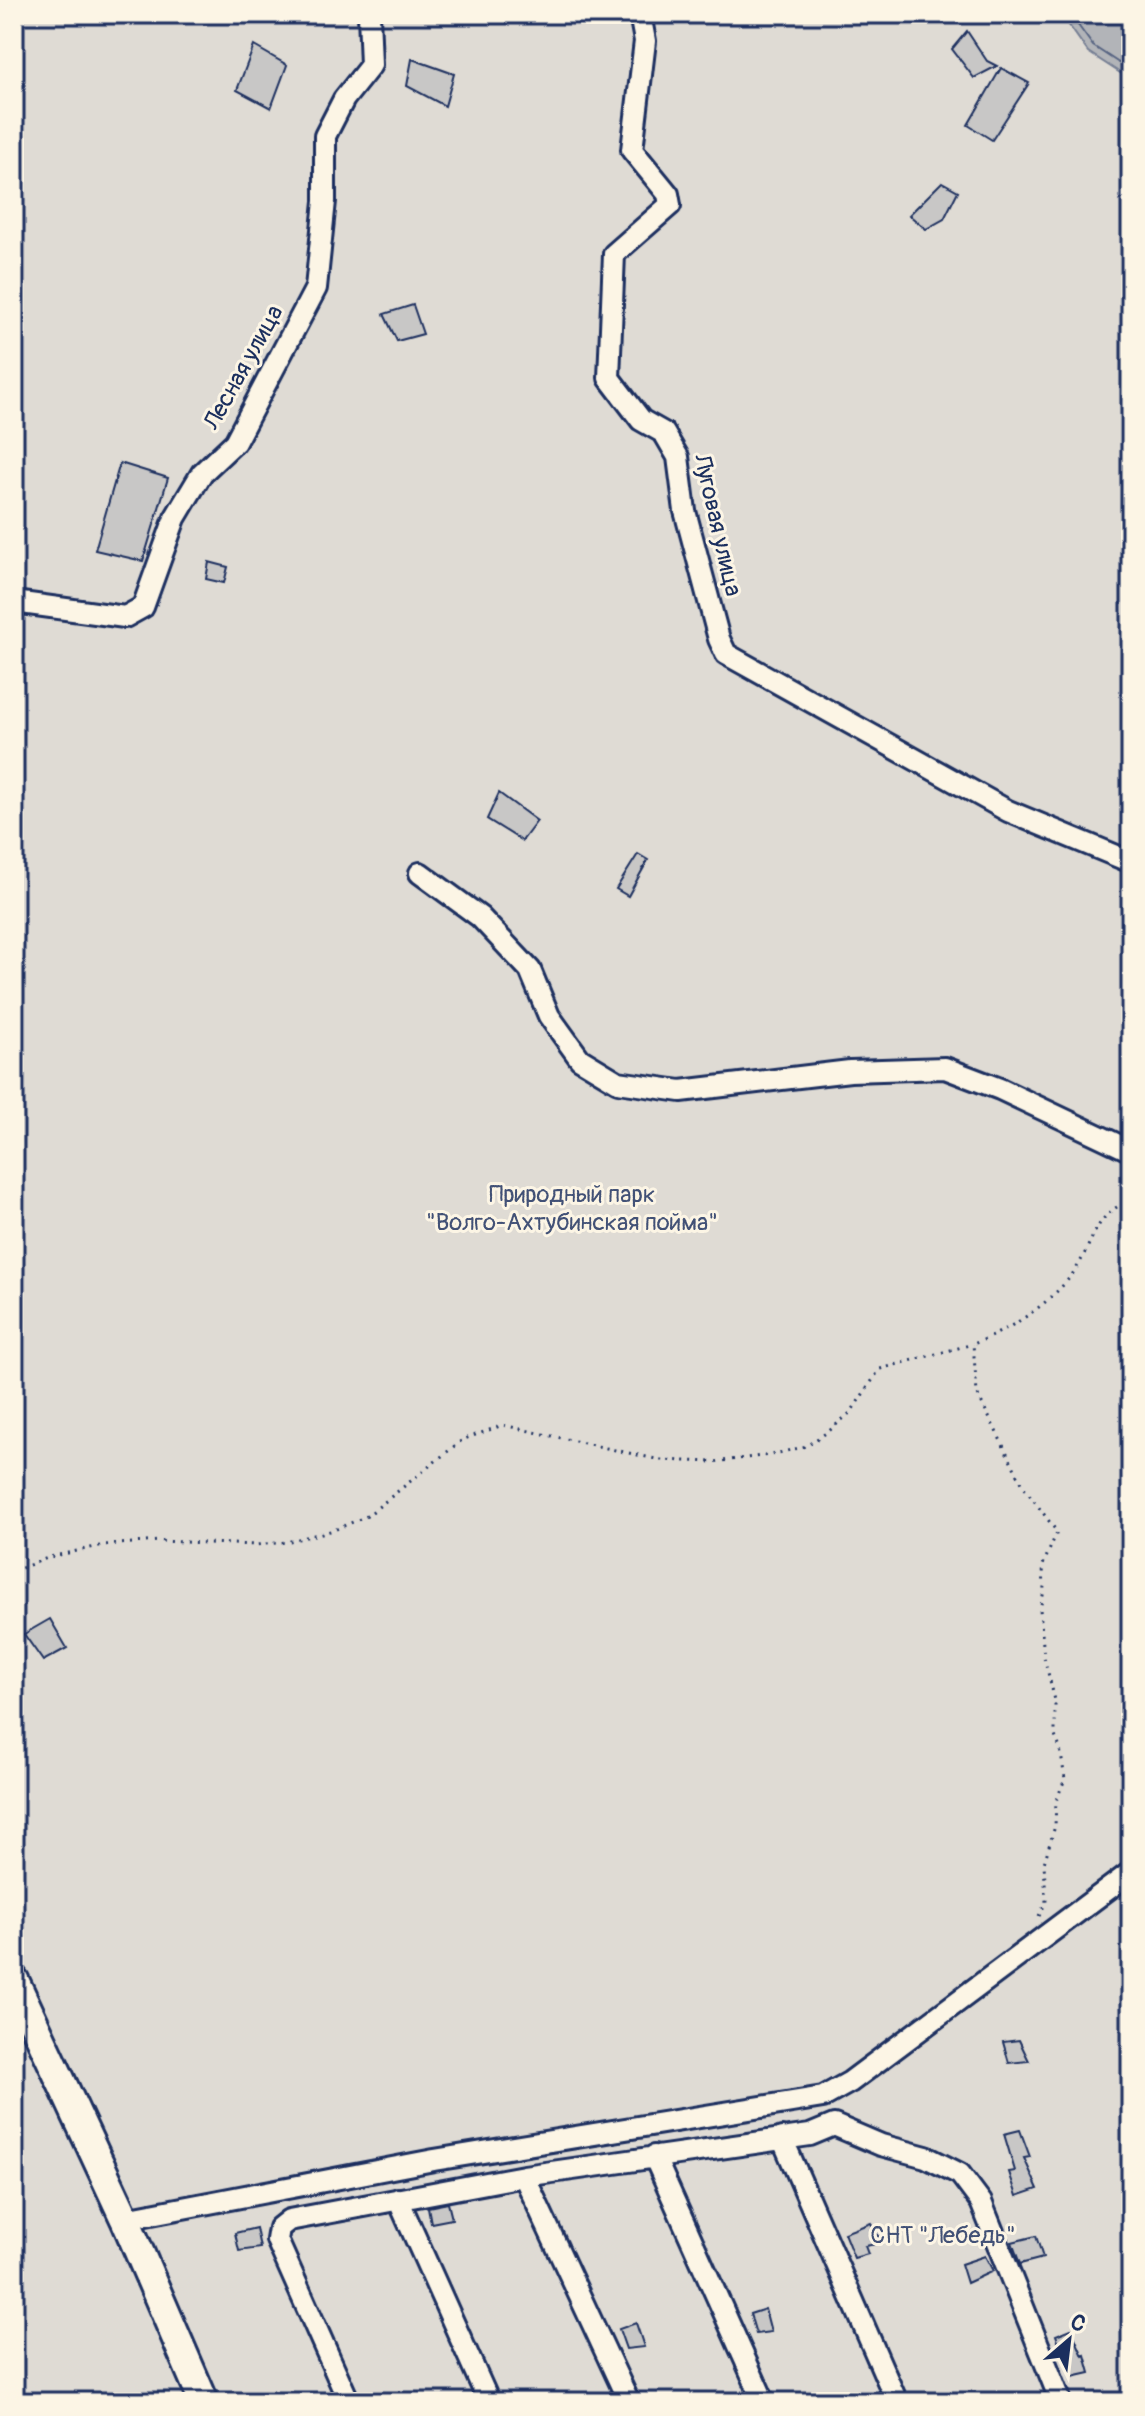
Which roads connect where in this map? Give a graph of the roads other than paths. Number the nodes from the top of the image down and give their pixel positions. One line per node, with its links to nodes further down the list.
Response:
1 (369, 14): 3 (street, Лесная улица)
2 (640, 14): 4 (street, Луговая улица)
3 (14, 602)
4 (1131, 862)
5 (420, 873): 6 (street)
6 (1131, 1151)
7 (1131, 1872): 9 (street)
8 (14, 1980): 15 (street)
9 (823, 2097): 10 (street); 15 (street)
10 (834, 2125): 11 (street); 22 (street)
11 (782, 2138): 12 (street); 21 (street)
12 (654, 2156): 13 (street); 20 (street)
13 (524, 2176): 14 (street); 19 (street)
14 (398, 2199): 17 (street); 18 (street)
15 (125, 2219): 16 (street)
16 (204, 2402)
17 (349, 2402)
18 (489, 2402)
19 (629, 2402)
20 (764, 2402)
21 (897, 2402)
22 (1061, 2402)

